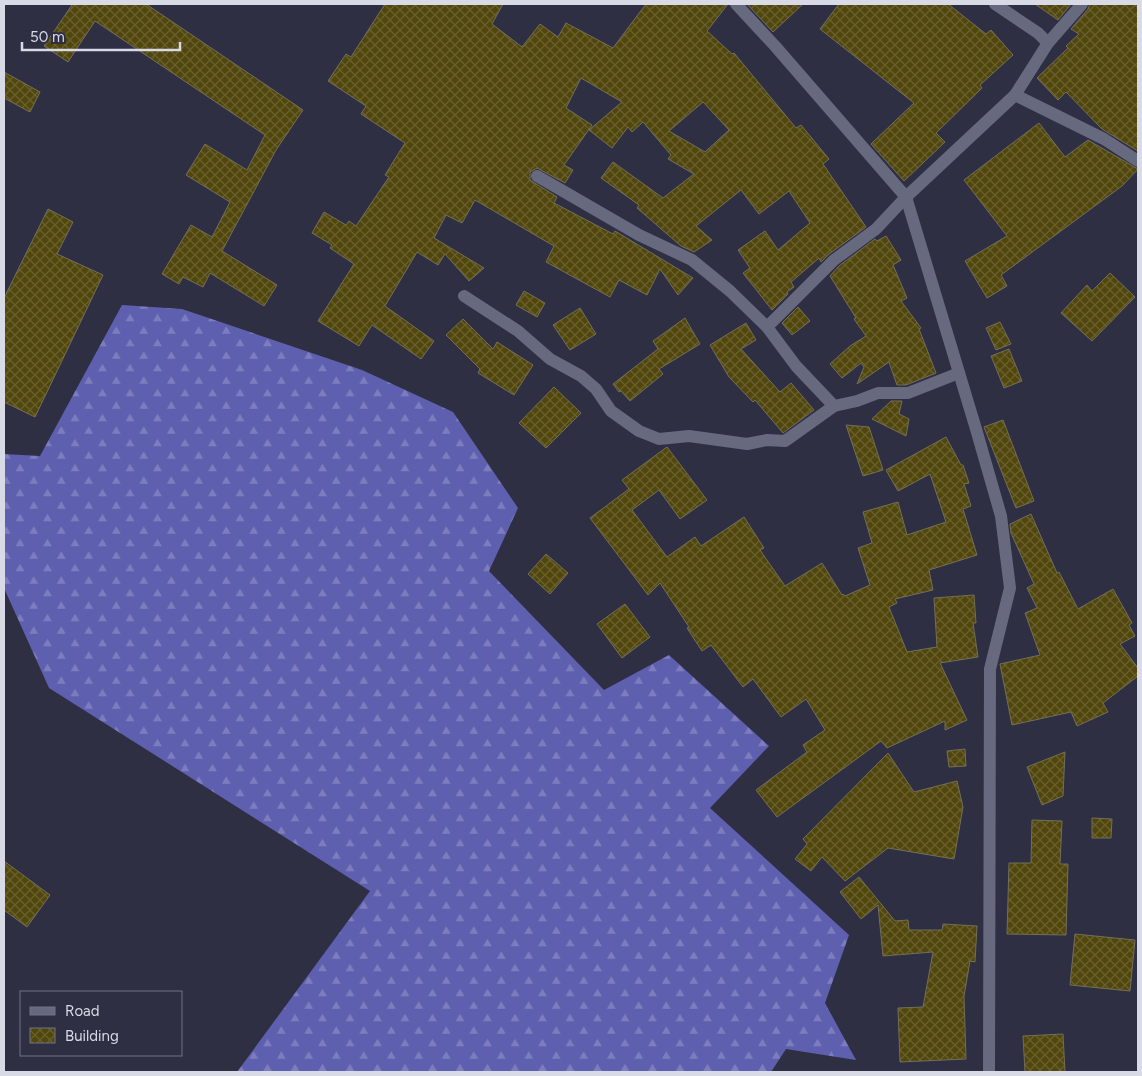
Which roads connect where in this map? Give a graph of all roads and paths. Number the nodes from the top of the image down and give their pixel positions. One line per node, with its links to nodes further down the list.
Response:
1 (736, 4): 8 (street)
2 (995, 4): 4 (street)
3 (1082, 4): 4 (street)
4 (1048, 43): 5 (street)
5 (1015, 94): 6 (street); 8 (street)
6 (1138, 161)
7 (538, 176): 10 (street)
8 (906, 197): 10 (street); 11 (street)
9 (464, 296): 12 (street)
10 (768, 327): 12 (street)
11 (960, 373): 12 (street); 13 (street)
12 (834, 406)
13 (990, 1072)

